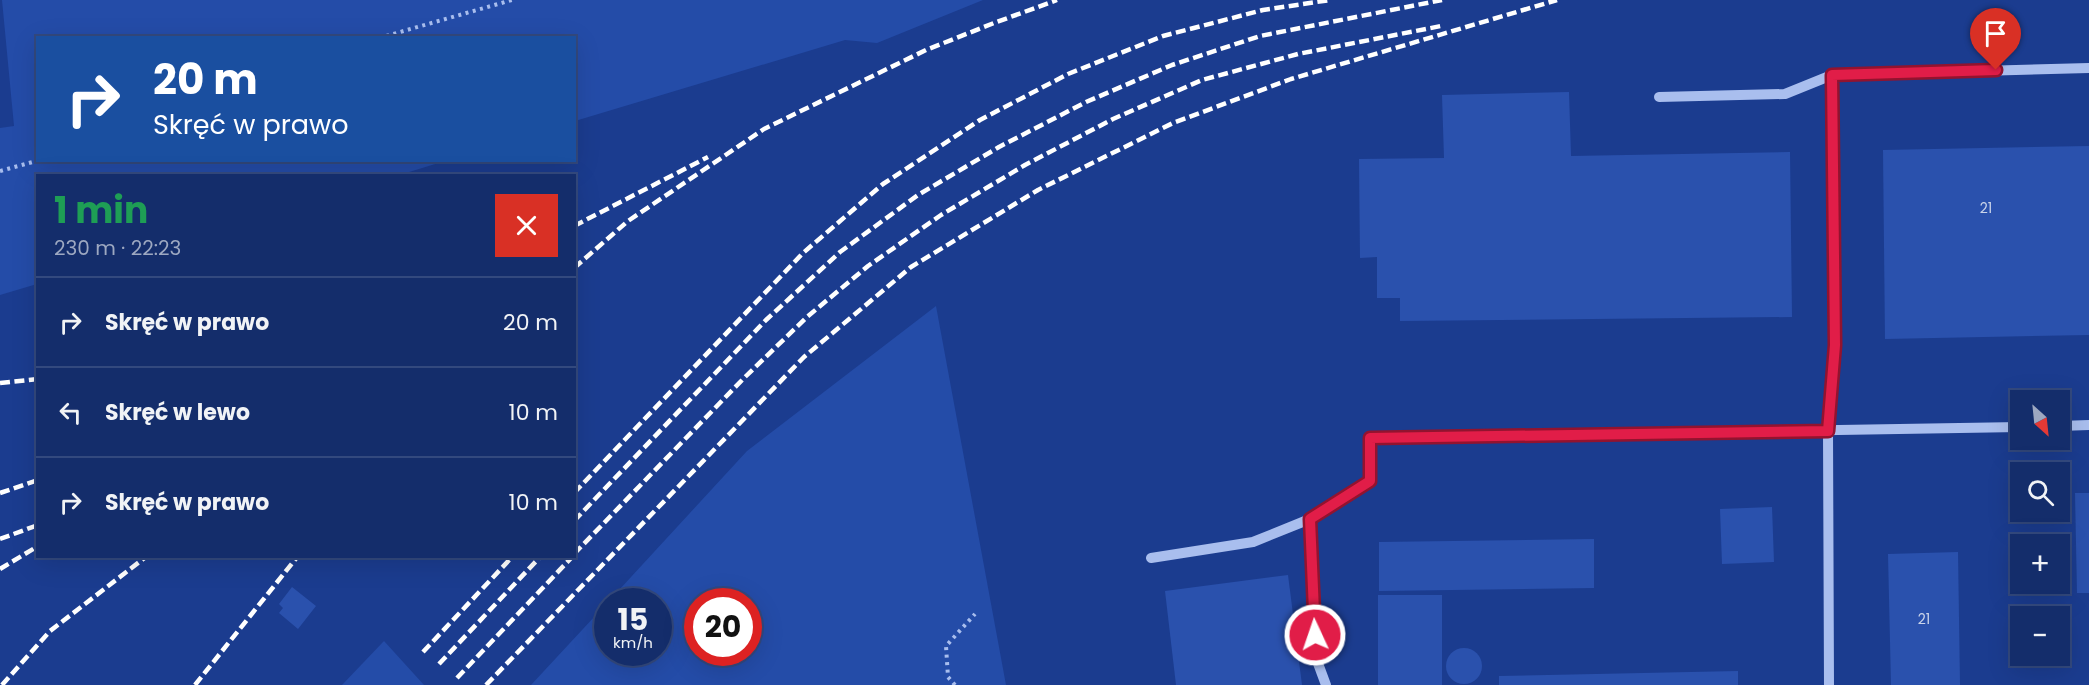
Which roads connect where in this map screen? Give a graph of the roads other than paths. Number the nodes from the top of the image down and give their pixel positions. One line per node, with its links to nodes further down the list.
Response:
1 (2089, 68): 2 (street)
2 (1832, 75): 3 (street); 7 (street)
3 (1659, 97)
4 (2089, 425): 5 (street)
5 (2070, 426)
6 (2010, 427): 7 (street)
7 (1828, 431): 8 (street); 11 (street)
8 (1310, 519): 9 (street); 10 (street)
9 (1151, 558)
10 (1326, 685)
11 (1829, 685)

